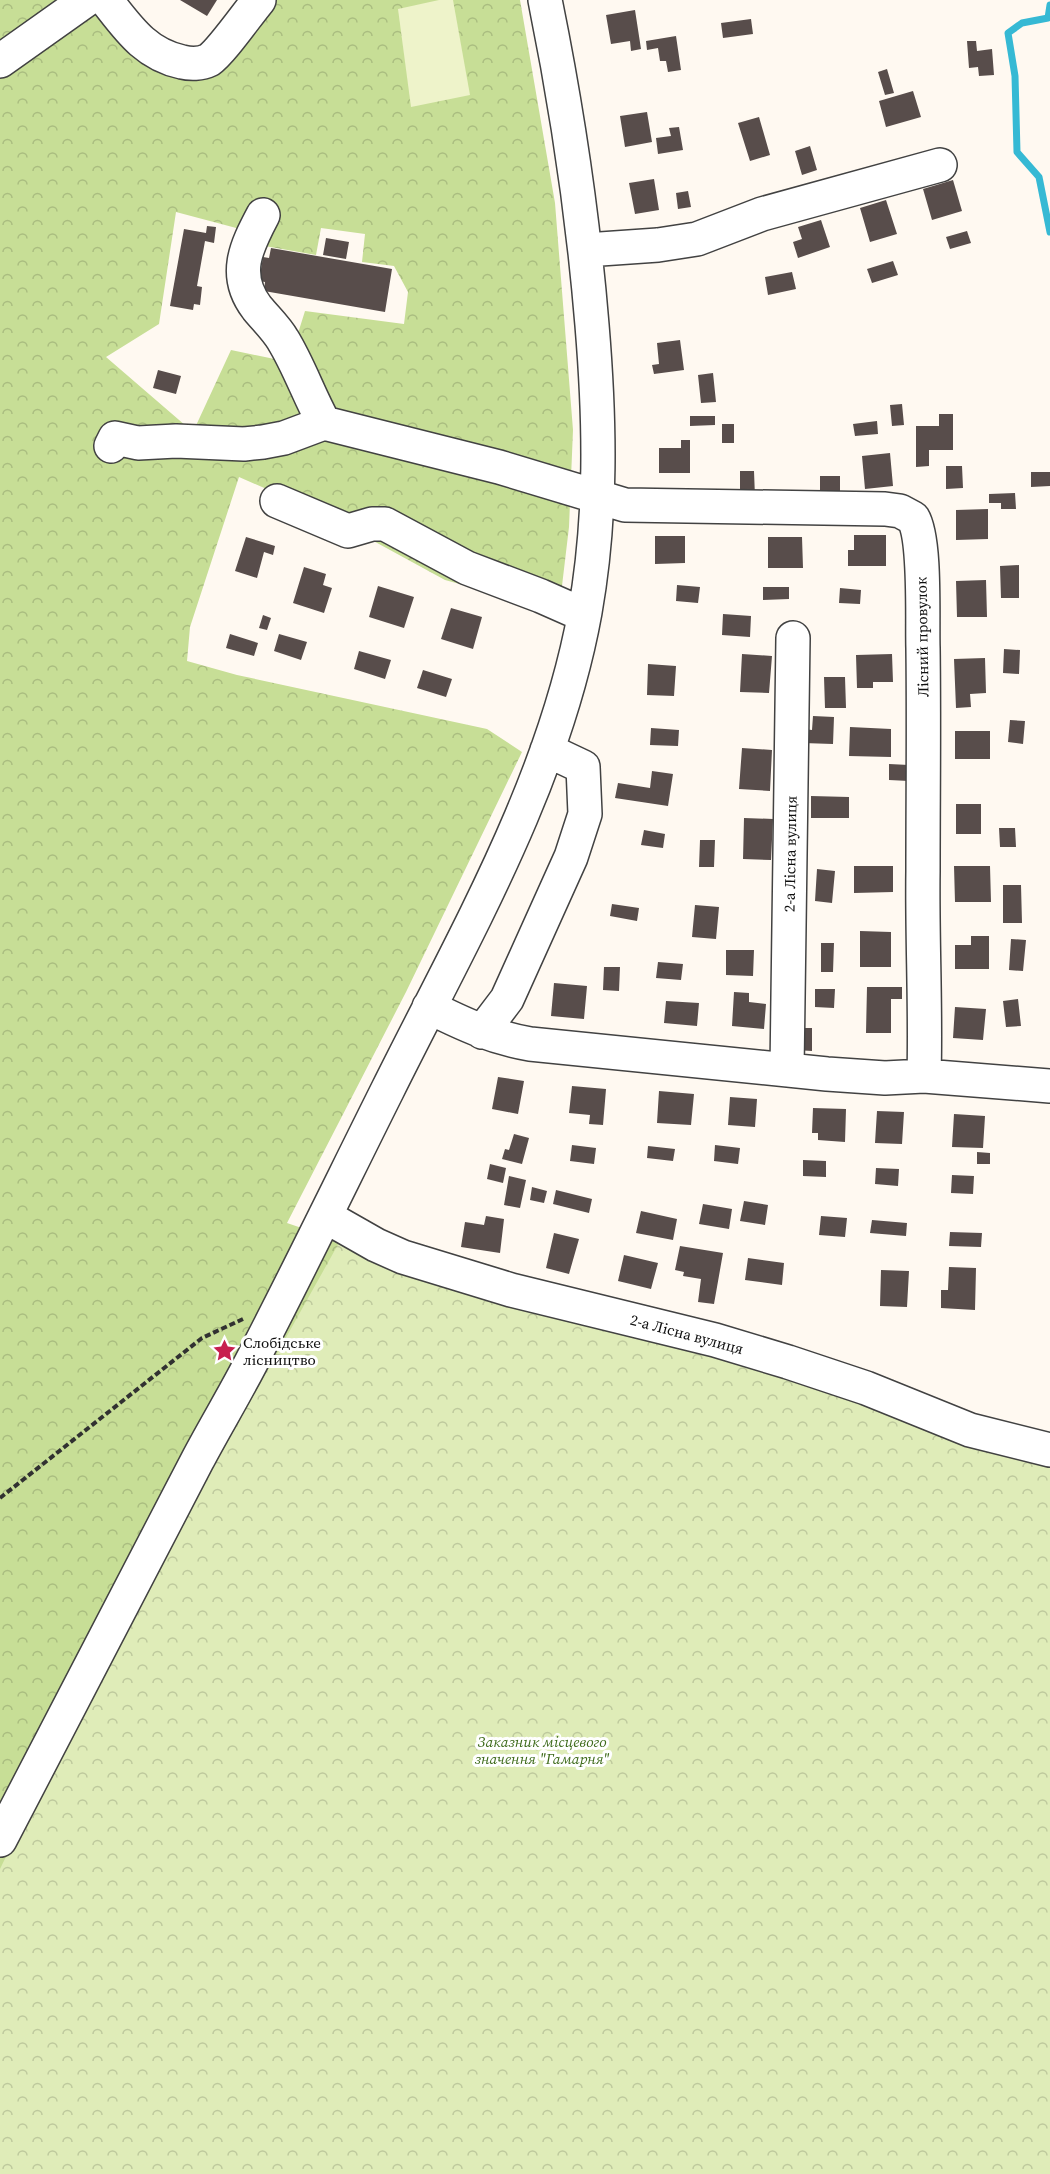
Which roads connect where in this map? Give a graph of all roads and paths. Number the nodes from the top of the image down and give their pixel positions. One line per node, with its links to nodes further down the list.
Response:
1 (86, 0): 5 (street)
2 (106, 0): 3 (street)
3 (259, 0)
4 (545, 0): 8 (street)
5 (0, 61)
6 (940, 165): 8 (street)
7 (263, 214): 9 (street)
8 (586, 250): 11 (street)
9 (324, 423): 10 (street); 11 (street, Лісний провулок)
10 (111, 446)
11 (597, 497): 13 (street); 19 (street, Лісний провулок)
12 (277, 501): 13 (street)
13 (584, 615): 15 (street)
14 (793, 638): 18 (street, 2-а Лісна вулиця)
15 (547, 750): 16 (street); 17 (street)
16 (429, 1006): 17 (street); 21 (street)
17 (482, 1032): 18 (street)
18 (787, 1070): 19 (street)
19 (924, 1076): 20 (street)
20 (1050, 1086)
21 (325, 1216): 22 (street); 23 (street, 2-а Лісна вулиця)
22 (283, 1301): 24 (path); 25 (street)
23 (1050, 1450)
24 (0, 1498)
25 (0, 1840)

